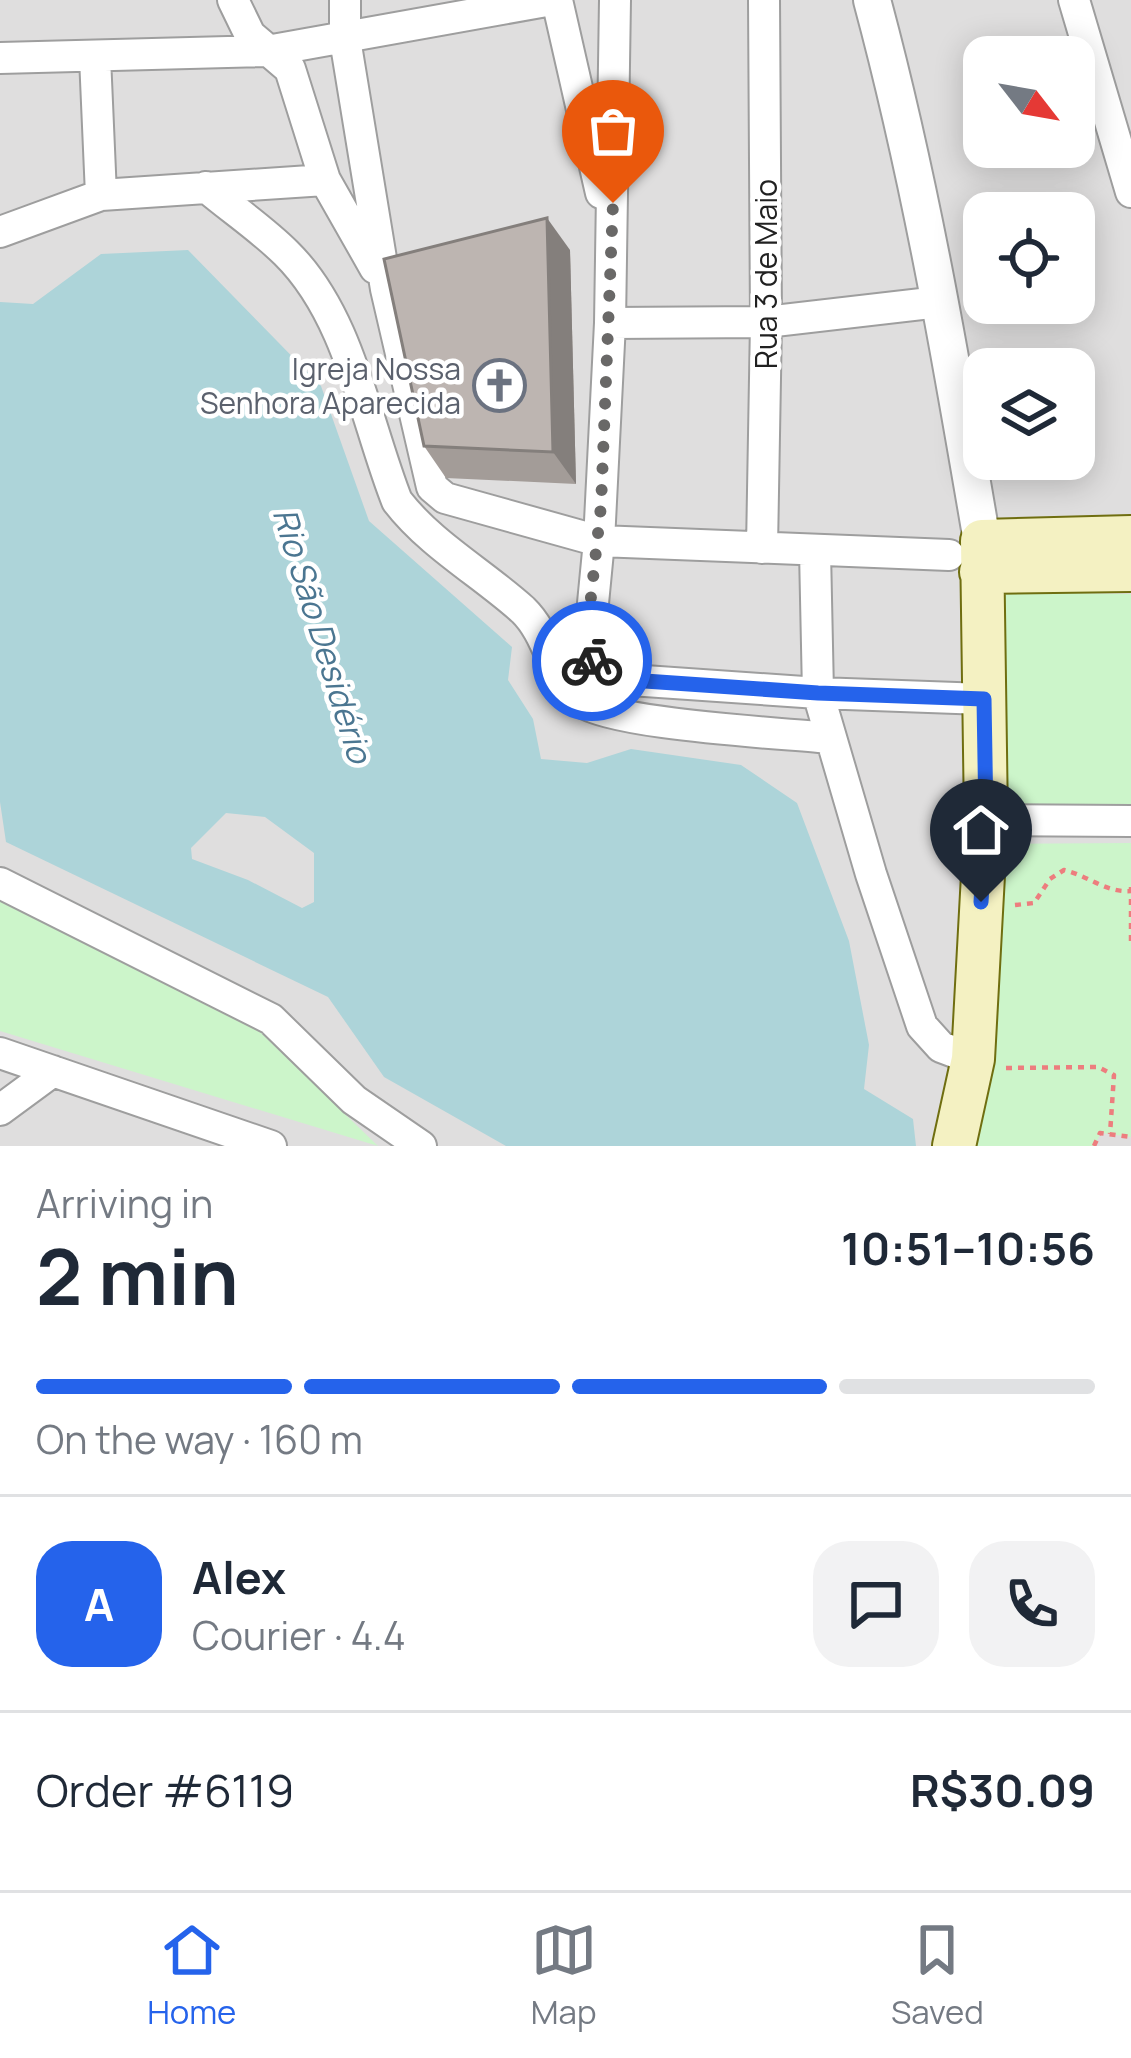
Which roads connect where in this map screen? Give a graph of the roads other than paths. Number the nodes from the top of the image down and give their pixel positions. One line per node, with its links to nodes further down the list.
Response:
1 (233, 0): 9 (street)
2 (345, 0): 8 (street)
3 (555, 0): 8 (street); 17 (street)
4 (615, 0): 17 (street)
5 (764, 0): 20 (street, Rua 3 de Maio)
6 (872, 0): 19 (street)
7 (1074, 0): 14 (street)
8 (345, 39): 9 (street); 18 (street)
9 (267, 51): 10 (street); 12 (street)
10 (95, 57): 11 (street); 15 (street)
11 (0, 58)
12 (325, 180): 13 (street); 18 (street)
13 (206, 187): 15 (street); 30 (street)
14 (1131, 192)
15 (100, 195): 16 (street)
16 (0, 232)
17 (613, 244): 21 (street)
18 (386, 289): 23 (street)
19 (939, 302): 20 (street); 26 (street)
20 (766, 322): 21 (street); 24 (street, Rua 3 de Maio)
21 (610, 323): 23 (street)
22 (1131, 536): 26 (main road)
23 (599, 541): 24 (street); 28 (street)
24 (762, 548): 25 (street)
25 (815, 550): 26 (street); 28 (street)
26 (970, 556): 27 (main road); 29 (main road)
27 (1131, 570)
28 (818, 693): 29 (street); 30 (street)
29 (984, 699): 31 (main road)
30 (829, 738): 35 (street)
31 (986, 820): 32 (street); 35 (main road)
32 (1131, 821)
33 (0, 884): 39 (street)
34 (0, 1052): 36 (street)
35 (989, 1063): 40 (main road)
36 (52, 1071): 37 (street); 38 (street)
37 (0, 1110)
38 (272, 1146)
39 (421, 1146)
40 (954, 1146)

